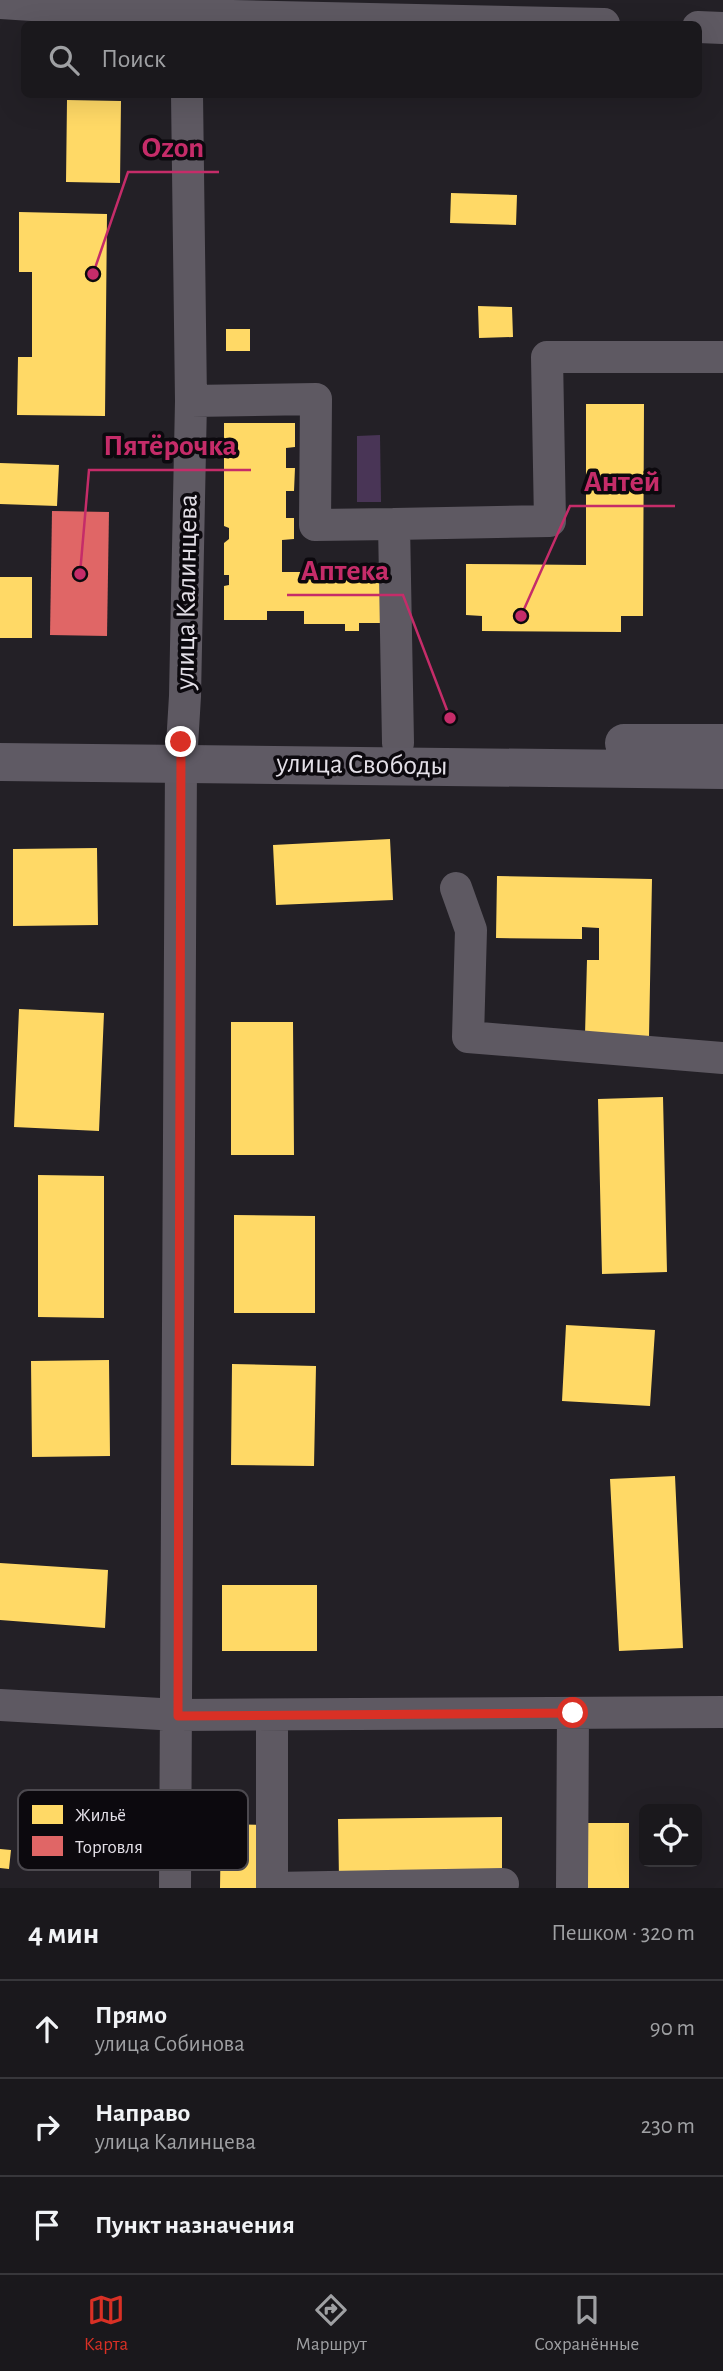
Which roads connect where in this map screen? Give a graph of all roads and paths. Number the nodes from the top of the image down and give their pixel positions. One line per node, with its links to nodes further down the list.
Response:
1 (0, 3): 2 (street)
2 (148, 6): 4 (street)
3 (528, 11): 4 (street); 5 (street)
4 (186, 20)
5 (586, 21)
6 (702, 27): 7 (street)
7 (723, 28)
8 (187, 98): 10 (street, улица Калинцева)
9 (723, 357): 11 (street)
10 (191, 401): 11 (street); 15 (street, улица Калинцева)
11 (394, 524): 13 (street)
12 (0, 742): 15 (main road, улица Свободы)
13 (398, 743): 14 (main road, улица Свободы); 15 (main road, улица Свободы)
14 (723, 743)
15 (181, 752): 16 (main road, улица Свободы); 17 (main road, улица Свободы); 24 (street, улица Калинцева)
16 (0, 762)
17 (723, 770)
18 (456, 888): 19 (street)
19 (723, 1058)
20 (0, 1705): 24 (street)
21 (723, 1712): 22 (street)
22 (573, 1713): 23 (street); 30 (street)
23 (272, 1715): 24 (street); 29 (street)
24 (178, 1716): 25 (street, улица Калинцева)
25 (177, 1790)
26 (175, 1870): 28 (street, улица Калинцева)
27 (503, 1884): 29 (street)
28 (175, 1888)
29 (272, 1888)
30 (572, 1888)

